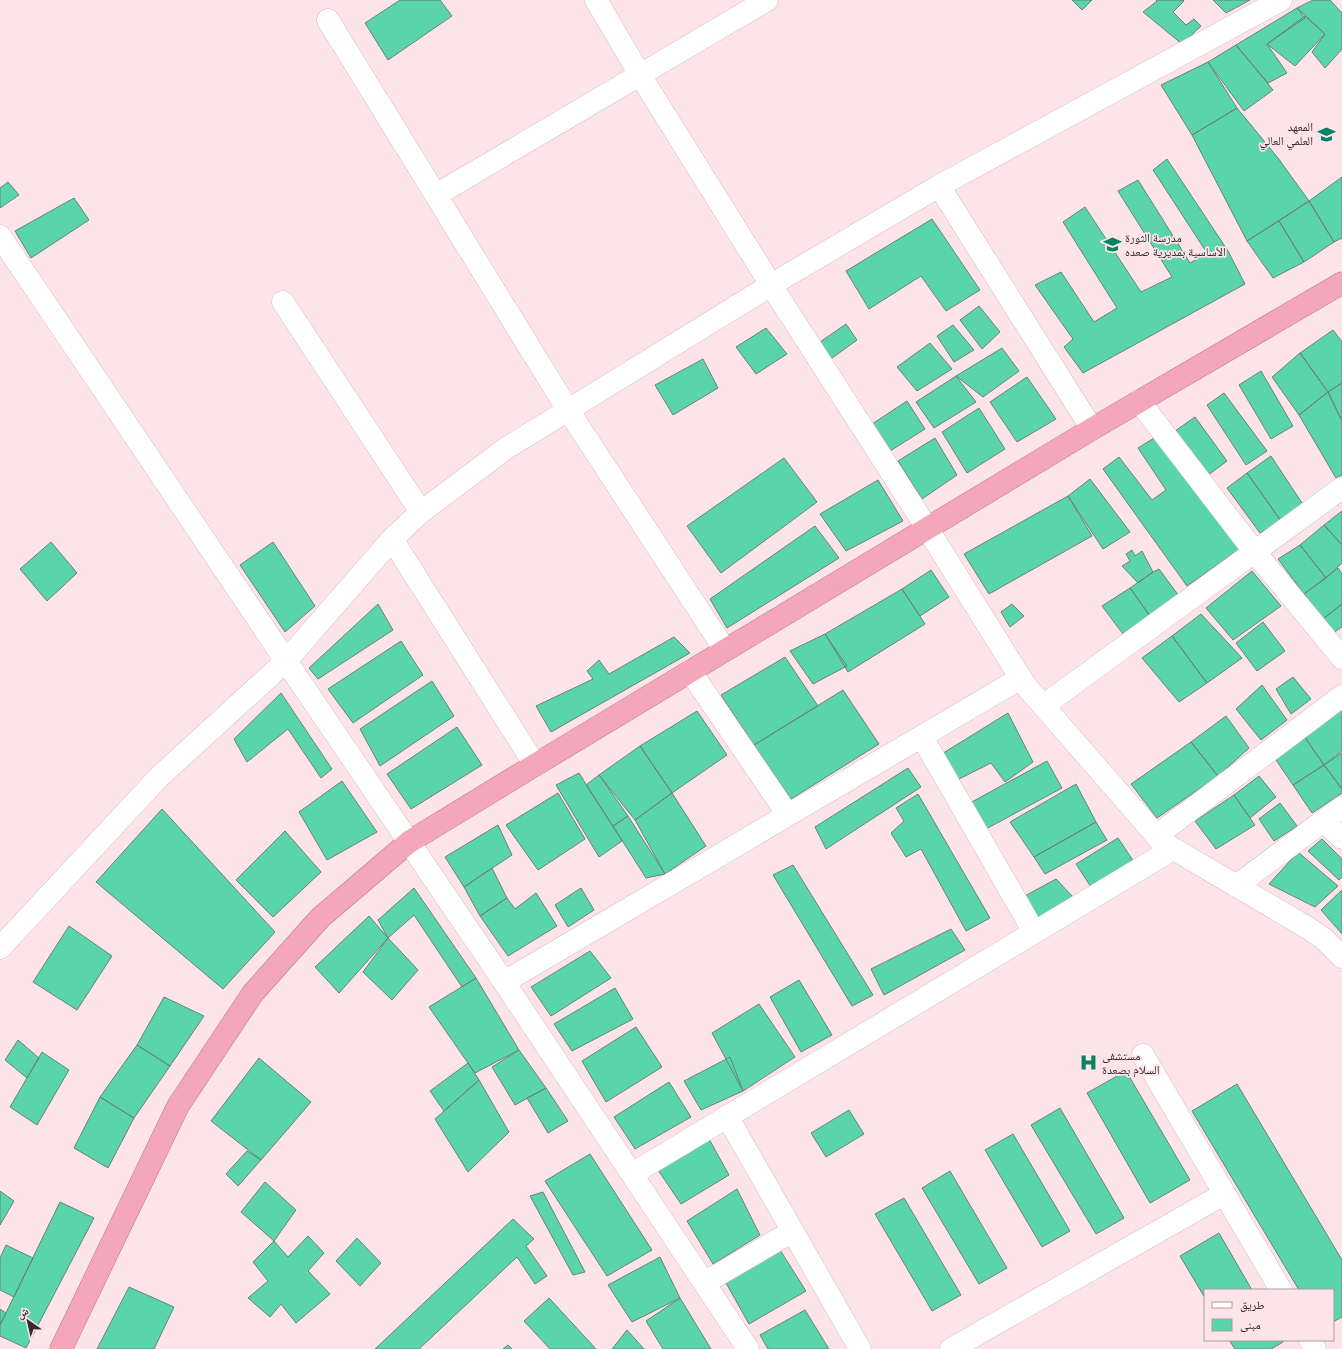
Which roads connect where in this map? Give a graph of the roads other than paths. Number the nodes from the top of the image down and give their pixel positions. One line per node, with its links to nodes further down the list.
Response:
1 (596, 0): 5 (street)
2 (767, 0): 5 (street)
3 (1281, 0): 6 (street)
4 (328, 20): 7 (street)
5 (640, 75): 7 (street); 10 (street)
6 (939, 186): 10 (street); 14 (street)
7 (436, 195): 13 (street)
8 (0, 236): 22 (street)
9 (1342, 283): 12 (highway)
10 (771, 285): 13 (street); 17 (street)
11 (283, 302): 16 (street)
12 (1139, 401): 14 (highway); 19 (street)
13 (568, 410): 16 (street); 20 (street)
14 (1092, 429): 17 (highway)
15 (1342, 488): 19 (street)
16 (421, 512): 18 (street)
17 (927, 528): 20 (highway); 24 (street)
18 (392, 539): 22 (street); 28 (street)
19 (1254, 551): 21 (street); 26 (street)
20 (725, 650): 23 (highway)
21 (1342, 658)
22 (286, 662): 33 (street); 37 (street)
23 (690, 671): 28 (highway); 30 (street)
24 (1021, 678): 26 (street); 27 (street)
25 (1342, 696): 34 (street)
26 (1043, 706): 34 (street)
27 (922, 737): 30 (street); 36 (street)
28 (535, 765): 33 (highway)
29 (1342, 808): 31 (street)
30 (788, 815): 39 (street)
31 (1323, 821): 32 (street); 35 (street)
32 (1342, 838)
33 (409, 842): 39 (street); 47 (highway)
34 (1165, 842): 35 (street); 36 (street)
35 (1236, 886): 38 (street)
36 (1034, 932): 41 (street)
37 (0, 948)
38 (1342, 957)
39 (504, 982): 42 (street)
40 (1143, 1056): 43 (street)
41 (727, 1116): 42 (street); 44 (street)
42 (632, 1174): 45 (street)
43 (1224, 1194): 46 (street); 50 (street)
44 (793, 1231): 45 (street); 49 (street)
45 (704, 1283): 48 (street)
46 (1280, 1289)
47 (61, 1349)
48 (748, 1349)
49 (860, 1349)
50 (951, 1349)

